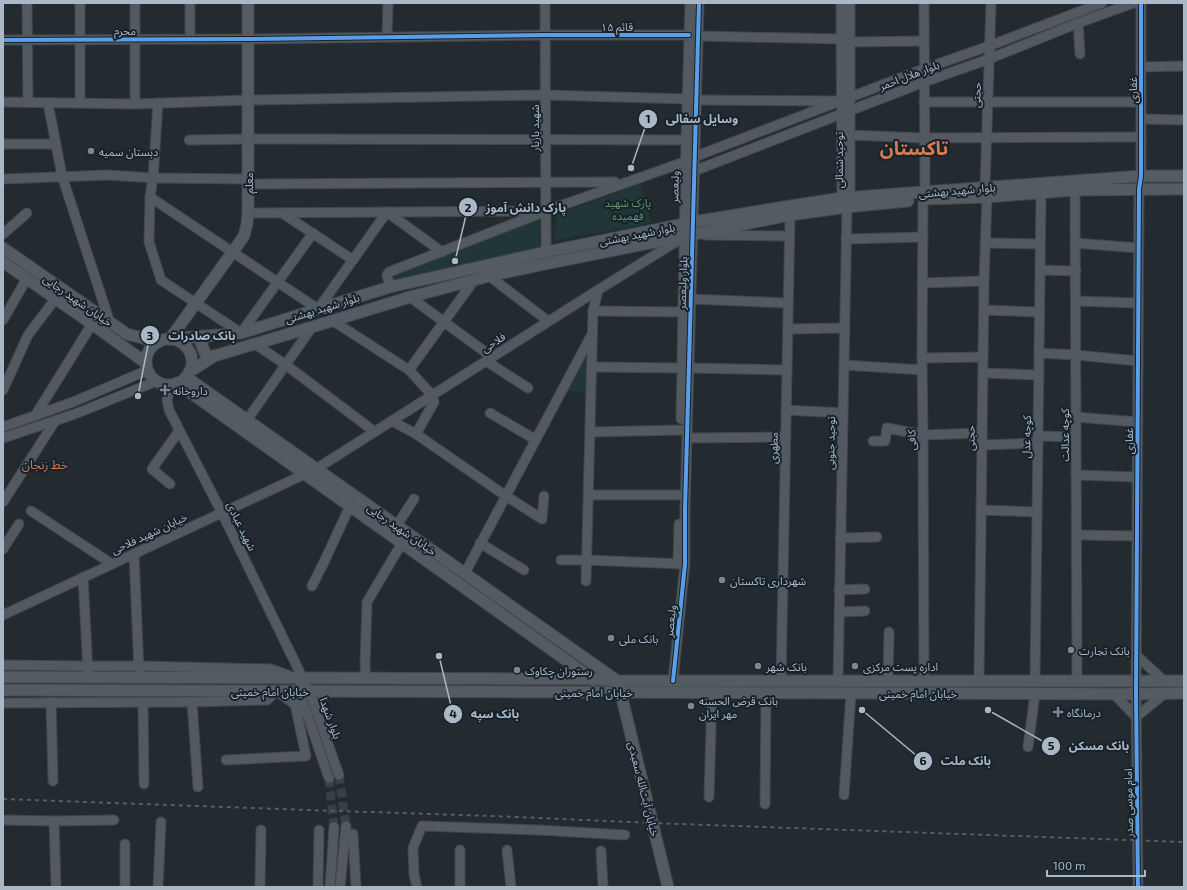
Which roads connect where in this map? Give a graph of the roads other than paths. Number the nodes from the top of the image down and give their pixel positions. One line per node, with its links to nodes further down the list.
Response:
1 (27, 3): 26 (street)
2 (80, 3): 27 (street)
3 (135, 3): 21 (street)
4 (190, 3): 22 (street)
5 (248, 3): 23 (main road, معلم)
6 (388, 3): 20 (street)
7 (545, 3): 18 (street, شهید بازیار)
8 (690, 3): 19 (street, ولیعصر)
9 (699, 3): 19 (street)
10 (841, 3): 24 (street, توحید شمالی)
11 (850, 3): 29 (street, توحید شمالی)
12 (924, 3): 28 (street)
13 (990, 3): 30 (street, حجتی)
14 (1102, 3): 30 (street, بلوار هلال احمر)
15 (1133, 3): 17 (street, بلوار هلال احمر)
16 (1141, 3): 34 (street, غفاری)
17 (1078, 23): 31 (street); 32 (street, بلوار هلال احمر)
18 (545, 35): 19 (street, قائم ۱۵); 20 (street, قائم ۱۵); 37 (street, شهید بازیار)
19 (694, 36): 24 (street, قائم ۱۵); 38 (street, ولیعصر)
20 (388, 37): 23 (street, محرم)
21 (135, 39): 22 (street, محرم); 27 (street, محرم); 49 (street)
22 (190, 39): 23 (street, محرم)
23 (248, 39): 40 (main road, معلم)
24 (841, 39): 39 (street, توحید شمالی)
25 (3, 40): 26 (street, محرم)
26 (28, 40): 27 (street, محرم); 42 (street)
27 (80, 40): 43 (street)
28 (924, 41): 29 (street); 35 (street)
29 (850, 42): 39 (street, توحید شمالی)
30 (989, 46): 32 (street, حجتی); 35 (street, بلوار هلال احمر)
31 (1080, 54)
32 (989, 59): 36 (street, بلوار هلال احمر); 45 (street, حجتی)
33 (1184, 66): 34 (street)
34 (1141, 67): 46 (street, غفاری)
35 (924, 69): 36 (street, کافی); 39 (street, بلوار هلال احمر)
36 (924, 82): 44 (street, کافی); 50 (street, بلوار هلال احمر)
37 (545, 96): 38 (street); 40 (street); 59 (street, شهید بازیار)
38 (692, 99): 39 (street); 60 (street, ولیعصر); 63 (street, بلوار ولیعصر)
39 (846, 99): 50 (street, توحید شمالی); 63 (street, بلوار هلال احمر)
40 (248, 100): 48 (street); 57 (main road, معلم)
41 (3, 102): 42 (street)
42 (28, 102): 47 (street)
43 (80, 102): 47 (street); 49 (street)
44 (924, 102): 45 (street); 54 (street, کافی)
45 (988, 102): 46 (street); 55 (street, حجتی)
46 (1141, 102): 51 (street, غفاری)
47 (48, 103): 62 (street)
48 (158, 103): 49 (street); 68 (street)
49 (135, 104)
50 (846, 112): 53 (street, توحید شمالی); 64 (street, بلوار هلال احمر); 80 (street, توحید شمالی)
51 (1141, 119): 52 (street); 56 (street, غفاری)
52 (1184, 120)
53 (850, 135): 54 (street); 80 (street, توحید شمالی)
54 (924, 138): 55 (street); 78 (street, کافی)
55 (987, 138): 56 (street); 76 (street, حجتی)
56 (1141, 138): 66 (street, غفاری)
57 (248, 139): 58 (street); 59 (street); 70 (main road, معلم)
58 (189, 140)
59 (546, 140): 60 (street); 71 (street, شهید بازیار)
60 (686, 140): 63 (street, ولیعصر)
61 (3, 144): 62 (street)
62 (56, 144): 65 (street)
63 (690, 159): 64 (street, بلوار ولیعصر); 81 (street, بلوار هلال احمر); 87 (street, ولیعصر)
64 (694, 171): 87 (street, بلوار ولیعصر)
65 (62, 176): 68 (street); 69 (street); 130 (street)
66 (1142, 176): 67 (main road, بلوار شهید بهشتی); 73 (street, غفاری); 76 (main road, بلوار شهید بهشتی)
67 (1184, 176)
68 (153, 178): 70 (street); 79 (street)
69 (3, 179)
70 (248, 181): 71 (street); 84 (main road, معلم)
71 (546, 182): 72 (street); 81 (street, شهید بازیار)
72 (615, 182)
73 (1139, 189): 74 (main road, بلوار شهید بهشتی); 75 (main road, بلوار شهید بهشتی); 98 (street, غفاری)
74 (1184, 189)
75 (1075, 190): 77 (main road, بلوار شهید بهشتی); 95 (street, کوچه عدالت)
76 (986, 192): 77 (main road, بلوار شهید بهشتی); 78 (main road, بلوار شهید بهشتی); 94 (street, حجتی)
77 (1041, 193): 96 (street, کوچه عدل)
78 (924, 196): 80 (main road, بلوار شهید بهشتی); 92 (street, کافی)
79 (150, 197): 101 (street); 118 (street)
80 (846, 201): 86 (main road, بلوار شهید بهشتی); 87 (main road, بلوار شهید بهشتی); 93 (street, توحید جنوبی)
81 (546, 211): 82 (street); 99 (street, بلوار هلال احمر); 100 (street, شهید بازیار)
82 (387, 212): 85 (street); 99 (street); 102 (street)
83 (27, 213): 89 (street)
84 (248, 213): 85 (street); 101 (main road, معلم)
85 (282, 213): 88 (street)
86 (790, 216): 90 (main road, بلوار شهید بهشتی); 91 (street, مطهری)
87 (689, 223): 90 (street, بلوار ولیعصر); 100 (main road, بلوار شهید بهشتی)
88 (313, 233): 102 (street); 110 (street)
89 (3, 234)
90 (689, 236): 91 (street); 106 (main road, بلوار شهید بهشتی); 113 (street, فلاحی); 116 (street, بلوار ولیعصر); 124 (street, ولیعصر)
91 (789, 236): 119 (street, مطهری)
92 (923, 238): 93 (street); 111 (street, کافی)
93 (846, 239): 133 (street, توحید جنوبی)
94 (985, 242): 96 (street); 109 (street, حجتی)
95 (1076, 243): 98 (street); 105 (street, کوچه عدالت)
96 (1040, 244): 104 (street, کوچه عدل)
97 (3, 248): 130 (main road, خیابان شهید رجایی)
98 (1139, 248): 120 (street, غفاری)
99 (442, 252): 112 (street, بلوار هلال احمر)
100 (546, 252): 112 (main road, بلوار شهید بهشتی)
101 (232, 253): 110 (street); 118 (main road, معلم)
102 (353, 260): 121 (street)
103 (3, 262): 107 (main road, خیابان شهید رجایی)
104 (1040, 270): 105 (street); 125 (street, کوچه عدل)
105 (1076, 271): 117 (street, کوچه عدالت)
106 (490, 276): 108 (main road, بلوار شهید بهشتی); 128 (street)
107 (27, 278): 115 (main road, خیابان شهید رجایی); 126 (street)
108 (475, 279): 114 (main road, بلوار شهید بهشتی); 129 (street)
109 (984, 281): 111 (street); 122 (street, حجتی)
110 (278, 283): 121 (street); 135 (street)
111 (922, 283): 145 (street, کافی)
112 (390, 287): 121 (main road, بلوار شهید بهشتی)
113 (598, 290): 123 (street); 128 (street, فلاحی)
114 (410, 297): 127 (main road, بلوار شهید بهشتی); 129 (street)
115 (56, 298): 131 (main road, خیابان شهید رجایی); 161 (street)
116 (690, 300): 119 (street); 152 (street, بلوار ولیعصر)
117 (1076, 301): 120 (street); 142 (street, کوچه عدالت)
118 (196, 303): 135 (street); 138 (main road, معلم)
119 (788, 303): 134 (street, مطهری)
120 (1138, 303): 147 (street, غفاری)
121 (318, 310): 135 (main road, بلوار شهید بهشتی)
122 (984, 310): 125 (street); 144 (street, حجتی)
123 (593, 311): 124 (street); 136 (street)
124 (683, 312): 152 (street, ولیعصر)
125 (1039, 312): 141 (street, کوچه عدل)
126 (3, 320)
127 (333, 320): 132 (main road, بلوار شهید بهشتی); 153 (street)
128 (548, 321): 146 (street, فلاحی)
129 (444, 322): 146 (street); 153 (street)
130 (110, 323): 139 (main road, خیابان شهید رجایی)
131 (92, 324): 150 (main road, خیابان شهید رجایی); 168 (street)
132 (312, 327): 140 (main road, بلوار شهید بهشتی); 148 (street)
133 (844, 328): 134 (street); 149 (street, توحید جنوبی)
134 (788, 329): 154 (street, مطهری)
135 (241, 333): 137 (main road, بلوار شهید بهشتی)
136 (593, 333): 151 (street); 186 (street)
137 (205, 336): 138 (main road, بلوار شهید بهشتی); 143 (main road)
138 (170, 339): 139 (main road); 158 (main road)
139 (158, 342): 150 (main road)
140 (255, 344): 143 (main road, بلوار شهید بهشتی); 148 (street)
141 (1039, 353): 142 (street); 157 (street, کوچه عدل)
142 (1076, 355): 147 (street); 169 (street, کوچه عدالت)
143 (214, 356): 158 (main road, بلوار شهید بهشتی)
144 (983, 357): 145 (street); 156 (street, حجتی)
145 (922, 358): 155 (street, کافی)
146 (489, 359): 160 (street); 162 (street, فلاحی)
147 (1138, 361): 173 (street, غفاری)
148 (286, 365): 170 (street); 177 (street)
149 (844, 365): 155 (street); 166 (street, توحید جنوبی)
150 (147, 367): 159 (main road); 163 (street)
151 (592, 367): 152 (street); 178 (street)
152 (685, 368): 154 (street); 175 (street, ولیعصر); 185 (street, بلوار ولیعصر)
153 (409, 370): 162 (street)
154 (787, 370): 164 (street, مطهری)
155 (922, 370): 181 (street, کافی)
156 (983, 373): 157 (street); 179 (street, حجتی)
157 (1039, 376): 187 (street, کوچه عدل)
158 (181, 379): 159 (main road); 170 (main road, خیابان شهید رجایی); 176 (street, شهید عبادی); 191 (main road, خیابان شهید رجایی)
159 (157, 381): 167 (street)
160 (528, 388)
161 (3, 390)
162 (432, 395): 172 (street, فلاحی); 180 (street)
163 (73, 402): 167 (street); 168 (street)
164 (786, 410): 166 (street); 182 (street, مطهری)
165 (490, 413): 186 (street)
166 (843, 413): 211 (street, توحید جنوبی)
167 (75, 414): 171 (street)
168 (35, 416): 174 (street)
169 (1076, 417): 173 (street); 183 (street, کوچه عدالت)
170 (247, 420): 190 (main road, خیابان شهید رجایی)
171 (56, 421): 184 (street); 200 (street)
172 (392, 421): 177 (street, فلاحی); 180 (street)
173 (1138, 422): 193 (street, غفاری)
174 (3, 427)
175 (681, 430): 178 (street); 196 (street, ولیعصر)
176 (179, 431): 194 (street); 205 (street, شهید عبادی)
177 (375, 432): 190 (street, فلاحی)
178 (590, 432): 195 (street)
179 (982, 433): 181 (street); 189 (street, حجتی)
180 (416, 434): 197 (street)
181 (923, 435): 188 (street); 246 (street, کافی)
182 (786, 437): 185 (street); 251 (street, مطهری)
183 (1076, 437): 187 (street); 192 (street, کوچه عدالت)
184 (3, 438)
185 (687, 438): 219 (street, بلوار ولیعصر)
186 (536, 440): 197 (street)
187 (1038, 440): 189 (street); 204 (street, کوچه عدل)
188 (873, 441)
189 (982, 445): 202 (street, حجتی)
190 (316, 469): 207 (main road, خیابان شهید رجایی)
191 (305, 474): 201 (main road, خیابان شهید رجایی); 205 (street, خیابان شهید فلاحی)
192 (1076, 475): 193 (street); 208 (street, کوچه عدالت)
193 (1137, 477): 209 (street, غفاری)
194 (170, 484)
195 (589, 495): 196 (street); 217 (street)
196 (679, 495): 219 (street, ولیعصر)
197 (506, 496): 198 (street); 213 (street)
198 (544, 496)
199 (414, 499): 207 (street)
200 (3, 502)
201 (350, 506): 212 (main road, خیابان شهید رجایی); 224 (street)
202 (981, 510): 204 (street); 247 (street, حجتی)
203 (32, 511): 218 (street)
204 (1037, 512): 252 (street, کوچه عدل)
205 (222, 513): 215 (street, خیابان شهید فلاحی); 238 (street, شهید عبادی)
206 (19, 524): 214 (street)
207 (397, 525): 221 (main road, خیابان شهید رجایی)
208 (1077, 535): 209 (street); 253 (street, کوچه عدالت)
209 (1137, 536): 231 (street, غفاری)
210 (877, 537): 211 (street)
211 (840, 538): 226 (street, توحید جنوبی)
212 (402, 543): 232 (main road, خیابان شهید رجایی); 239 (street)
213 (480, 543): 220 (street); 221 (street)
214 (3, 549)
215 (134, 554): 218 (street, خیابان شهید فلاحی); 234 (street)
216 (560, 560): 217 (street)
217 (587, 560): 219 (street); 223 (street)
218 (112, 564): 222 (street, خیابان شهید فلاحی)
219 (681, 564): 250 (street, ولیعصر)
220 (524, 570)
221 (465, 573): 255 (main road, خیابان شهید رجایی)
222 (83, 577): 229 (street, خیابان شهید فلاحی); 235 (street)
223 (586, 581)
224 (312, 586)
225 (865, 589): 226 (street)
226 (839, 590): 228 (street, توحید جنوبی)
227 (866, 611): 228 (street)
228 (839, 612): 244 (street, توحید جنوبی)
229 (3, 615)
230 (889, 632): 245 (street)
231 (1136, 655): 248 (street, غفاری); 249 (street)
232 (566, 660): 242 (main road, خیابان امام خمینی); 243 (main road, خیابان شهید رجایی)
233 (3, 665): 235 (street)
234 (139, 666): 235 (street); 237 (street); 238 (street)
235 (88, 672): 236 (main road, خیابان امام خمینی); 237 (main road, خیابان امام خمینی)
236 (3, 677)
237 (139, 678): 238 (main road, خیابان امام خمینی)
238 (299, 678): 239 (main road, خیابان امام خمینی); 258 (street)
239 (366, 678): 240 (main road, خیابان امام خمینی)
240 (453, 679): 241 (main road, خیابان امام خمینی); 260 (main road)
241 (485, 679): 242 (main road, خیابان امام خمینی); 261 (main road)
242 (562, 679): 243 (main road, خیابان امام خمینی)
243 (593, 679): 255 (main road, خیابان امام خمینی); 262 (main road)
244 (838, 680): 245 (main road, خیابان امام خمینی); 251 (main road, خیابان امام خمینی)
245 (888, 680): 246 (main road, خیابان امام خمینی)
246 (924, 680): 247 (main road, خیابان امام خمینی)
247 (978, 680): 252 (main road, خیابان امام خمینی)
248 (1136, 680): 249 (main road, خیابان امام خمینی); 253 (main road, خیابان امام خمینی); 269 (street, غفاری)
249 (1163, 680): 254 (main road, خیابان امام خمینی)
250 (673, 681): 251 (main road, خیابان امام خمینی); 255 (main road, خیابان امام خمینی)
251 (781, 681)
252 (1035, 681): 253 (main road, خیابان امام خمینی)
253 (1077, 681)
254 (1184, 681)
255 (619, 686): 262 (main road, خیابان امام خمینی); 263 (main road, خیابان امام خمینی); 315 (main road, خیابان آیت‌الله سعیدی)
256 (3, 690): 257 (main road, خیابان امام خمینی)
257 (276, 691): 258 (main road, خیابان امام خمینی); 273 (street); 275 (street)
258 (304, 691): 259 (main road, خیابان امام خمینی); 276 (street, بلوار شهدا); 277 (street, بلوار شهدا)
259 (327, 691): 260 (main road, خیابان امام خمینی); 276 (street)
260 (451, 691): 261 (main road, خیابان امام خمینی)
261 (486, 691): 262 (main road, خیابان امام خمینی)
262 (602, 692)
263 (712, 692): 264 (main road, خیابان امام خمینی); 287 (street)
264 (766, 692): 265 (main road, خیابان امام خمینی); 288 (street)
265 (851, 693): 267 (main road, خیابان امام خمینی); 286 (street)
266 (1184, 693): 270 (main road, خیابان امام خمینی)
267 (1035, 694): 268 (main road, خیابان امام خمینی); 279 (street)
268 (1114, 694): 269 (main road, خیابان امام خمینی); 278 (street)
269 (1136, 694): 270 (main road, خیابان امام خمینی); 278 (street, امام موسی صدر)
270 (1164, 694): 278 (street)
271 (51, 702): 272 (street); 274 (street); 283 (street)
272 (143, 702): 273 (street); 284 (street)
273 (192, 702): 285 (street)
274 (3, 703)
275 (295, 704): 277 (street); 280 (street)
276 (316, 711): 281 (street, بلوار شهدا)
277 (306, 712): 282 (street, بلوار شهدا)
278 (1136, 717): 316 (street, امام موسی صدر)
279 (1028, 747)
280 (226, 760)
281 (339, 776)
282 (328, 778)
283 (54, 781)
284 (144, 784)
285 (198, 787)
286 (844, 795)
287 (709, 797)
288 (765, 804)
289 (3, 820): 291 (street)
290 (114, 820): 291 (street)
291 (54, 821): 303 (street)
292 (160, 822): 305 (street)
293 (346, 826): 309 (street)
294 (334, 827): 308 (street)
295 (261, 830): 306 (street)
296 (319, 830): 307 (street)
297 (353, 834): 310 (street)
298 (625, 835): 311 (street)
299 (125, 844): 304 (street)
300 (460, 850): 312 (street)
301 (507, 850): 313 (street)
302 (600, 851): 314 (street)
303 (56, 887)
304 (125, 887)
305 (158, 887)
306 (260, 887)
307 (318, 887)
308 (330, 887)
309 (340, 887)
310 (356, 887)
311 (417, 887)
312 (460, 887)
313 (511, 887)
314 (603, 887)
315 (668, 887)
316 (1138, 887)

